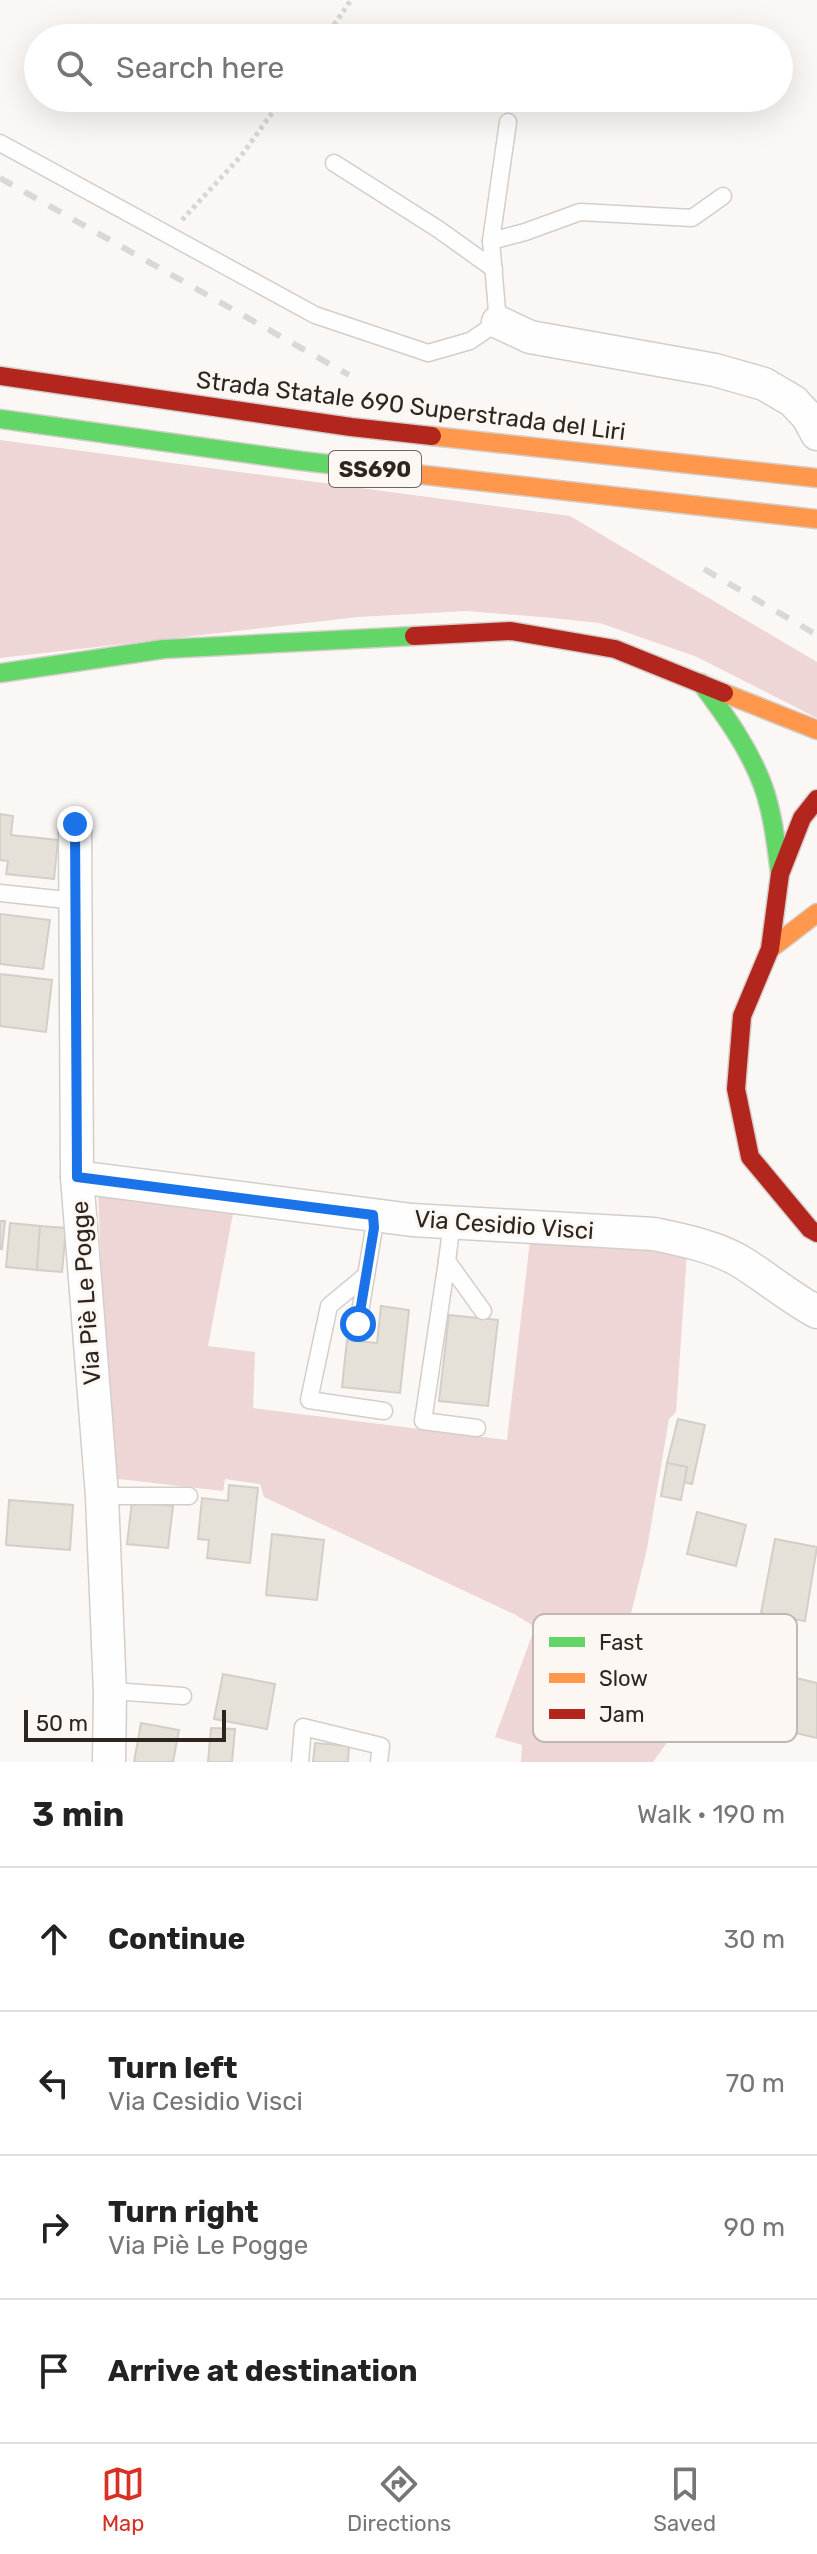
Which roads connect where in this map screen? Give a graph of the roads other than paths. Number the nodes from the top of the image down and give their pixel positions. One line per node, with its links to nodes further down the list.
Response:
1 (508, 122): 5 (lane)
2 (0, 143): 7 (lane)
3 (334, 163): 6 (lane)
4 (723, 196): 5 (lane)
5 (491, 241): 6 (lane)
6 (494, 269): 7 (lane)
7 (498, 322): 10 (street)
8 (0, 376): 11 (main road, Strada Statale 690 Superstrada del Liri / SS690)
9 (0, 419): 12 (main road, SS690)
10 (817, 434)
11 (817, 478)
12 (817, 519)
13 (0, 673): 14 (main road)
14 (701, 683): 15 (main road); 18 (main road)
15 (817, 730)
16 (817, 799): 18 (main road)
17 (75, 824): 20 (street, Via Piè Le Pogge)
18 (780, 874): 22 (main road)
19 (0, 893): 20 (lane)
20 (76, 901): 23 (street, Via Piè Le Pogge)
21 (817, 913): 22 (main road)
22 (770, 949): 26 (main road)
23 (77, 1177): 24 (street, Via Cesidio Visci); 34 (street, Via Piè Le Pogge)
24 (373, 1215): 25 (street, Via Cesidio Visci); 28 (lane)
25 (452, 1222): 27 (lane); 30 (street, Via Cesidio Visci)
26 (817, 1233)
27 (447, 1261): 29 (lane); 33 (lane)
28 (365, 1276): 31 (lane); 32 (lane)
29 (483, 1311)
30 (817, 1312)
31 (358, 1324)
32 (384, 1411)
33 (477, 1428)
34 (102, 1496): 35 (lane); 36 (street, Via Piè Le Pogge)
35 (189, 1496)
36 (110, 1693): 37 (lane); 38 (street, Via Piè Le Pogge)
37 (183, 1696)
38 (109, 1762)
39 (300, 1762): 40 (lane)
40 (379, 1762)

